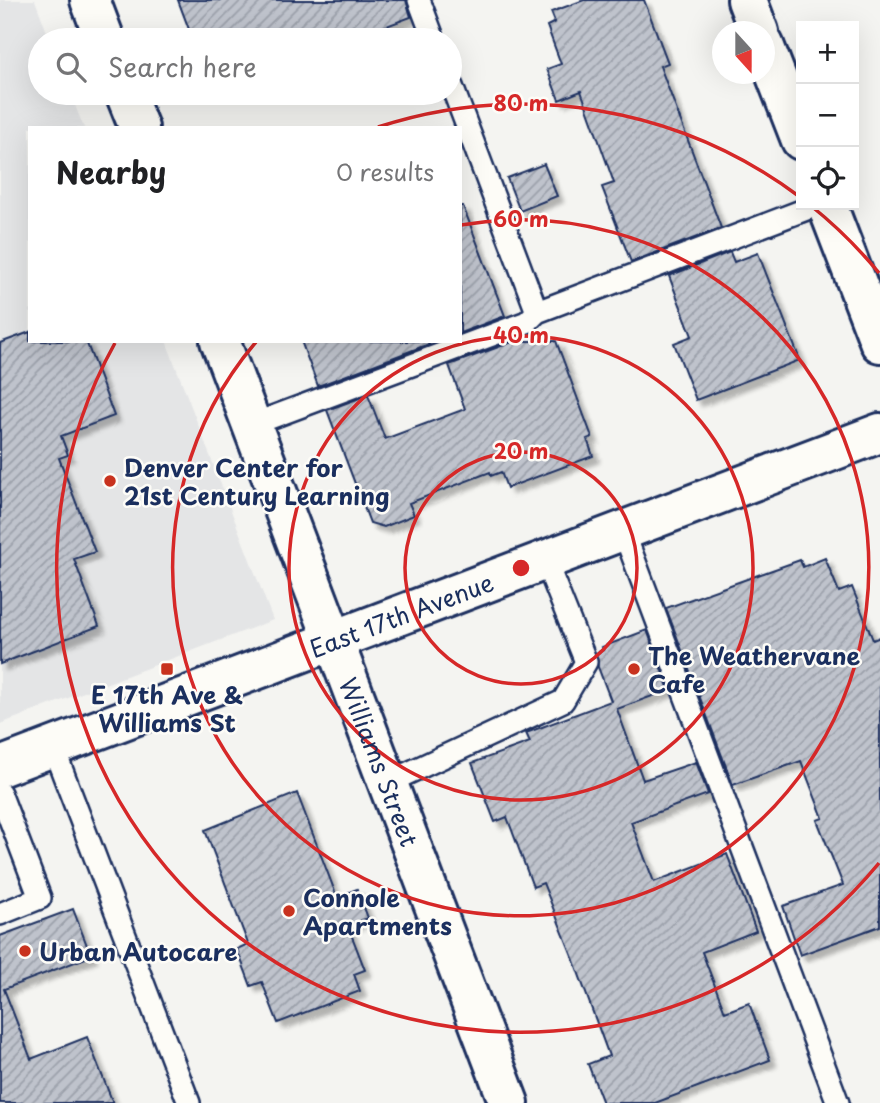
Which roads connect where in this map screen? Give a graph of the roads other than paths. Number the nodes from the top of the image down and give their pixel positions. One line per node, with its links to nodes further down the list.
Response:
1 (90, 0): 5 (street)
2 (419, 0): 6 (lane)
3 (747, 0): 4 (street)
4 (755, 21)
5 (100, 28)
6 (430, 28)
7 (775, 71): 11 (street)
8 (130, 105): 10 (street)
9 (459, 105): 14 (lane)
10 (138, 126)
11 (796, 127)
12 (804, 210): 14 (lane)
13 (829, 210): 16 (street)
14 (537, 312): 17 (lane)
15 (221, 343): 17 (street, Williams Street)
16 (880, 343)
17 (251, 425): 21 (street, Williams Street)
18 (880, 433): 19 (street, East 17th Avenue)
19 (624, 530): 20 (street, East 17th Avenue); 29 (lane)
20 (546, 562): 21 (street, East 17th Avenue); 24 (lane)
21 (331, 641): 22 (street, East 17th Avenue); 24 (street, Williams Street)
22 (53, 747): 23 (street, East 17th Avenue); 27 (lane)
23 (0, 767)
24 (389, 782): 28 (street, Williams Street)
25 (0, 793): 26 (lane)
26 (0, 914)
27 (189, 1103)
28 (509, 1103)
29 (838, 1103)

